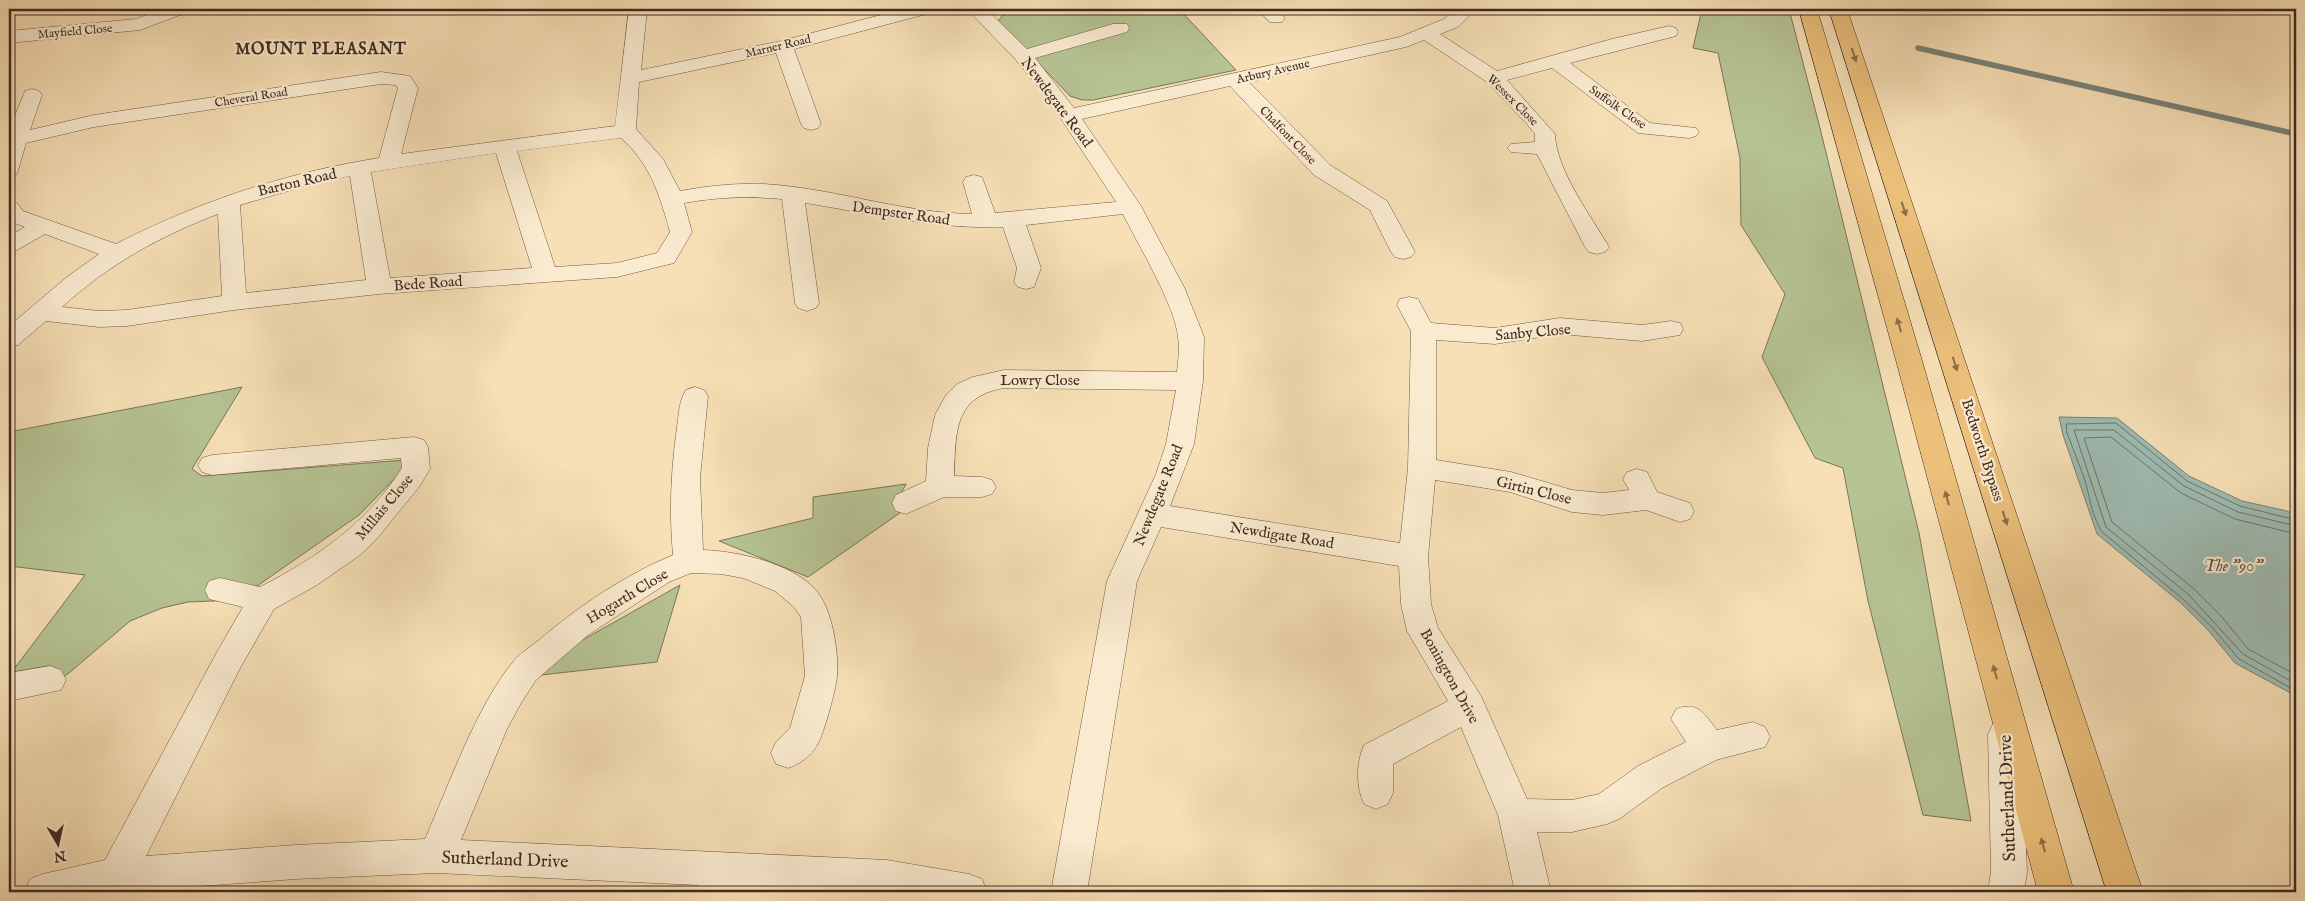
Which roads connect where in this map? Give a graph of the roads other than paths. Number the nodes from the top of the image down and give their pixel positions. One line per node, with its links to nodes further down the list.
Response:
1 (179, 9): 11 (street, Mayfield Close)
2 (638, 9): 15 (street)
3 (924, 9): 12 (street, Marner Road)
4 (1467, 9): 10 (street, Arbury Avenue)
5 (1808, 9): 69 (highway, one-way to 5)
6 (1838, 9): 86 (highway, Bedworth Bypass, one-way to 86)
7 (988, 11): 13 (street, Newdegate Road)
8 (1120, 28): 13 (street)
9 (1669, 32): 14 (street)
10 (1427, 34): 16 (street, Wessex Close); 17 (street, Arbury Avenue)
11 (9, 37)
12 (783, 46): 15 (street, Marner Road); 20 (street)
13 (1023, 56): 19 (street, Newdegate Road)
14 (1555, 61): 16 (street); 22 (street, Suffolk Close)
15 (630, 78): 21 (street)
16 (1494, 78): 26 (street, Wessex Close)
17 (1236, 79): 19 (street, Arbury Avenue); 31 (street, Chalfont Close)
18 (32, 95): 23 (street)
19 (1071, 115): 36 (street, Newdegate Road)
20 (811, 124)
21 (626, 131): 24 (street, Barton Road); 34 (street, Bede Road)
22 (1689, 132)
23 (16, 139): 27 (street, Cheveral Road); 28 (street)
24 (505, 147): 27 (street, Barton Road); 45 (street)
25 (1518, 148): 26 (street)
26 (1545, 148): 42 (street, Wessex Close)
27 (388, 162): 29 (street, Barton Road)
28 (9, 168)
29 (360, 168): 35 (street, Barton Road); 47 (street)
30 (974, 182): 39 (street)
31 (1344, 186): 33 (street); 44 (street, Chalfont Close)
32 (793, 195): 34 (street, Dempster Road); 39 (street, Dempster Road); 49 (street)
33 (1321, 196)
34 (672, 199): 45 (street, Bede Road)
35 (229, 201): 43 (street, Barton Road); 48 (street)
36 (1130, 206): 38 (street, Dempster Road); 54 (street, Newdegate Road)
37 (9, 208): 40 (street)
38 (1012, 219): 39 (street, Dempster Road); 46 (street)
39 (986, 221)
40 (44, 226): 41 (street); 43 (street)
41 (9, 245)
42 (1598, 247)
43 (117, 252): 50 (street, Barton Road)
44 (1403, 252)
45 (546, 275): 47 (street, Bede Road)
46 (1026, 282)
47 (378, 286): 48 (street, Bede Road)
48 (234, 302): 50 (street, Bede Road)
49 (808, 303)
50 (42, 312): 53 (street, Barton Road)
51 (1416, 318): 52 (street, Sanby Close); 57 (street, Bonington Drive)
52 (1671, 329)
53 (9, 340)
54 (1190, 381): 58 (street, Lowry Close); 62 (street, Newdegate Road)
55 (695, 396): 64 (street)
56 (212, 465): 66 (street, Millais Close)
57 (1422, 468): 61 (street, Girtin Close); 63 (street, Bonington Drive)
58 (940, 486): 59 (street); 60 (street)
59 (982, 487)
60 (906, 503)
61 (1680, 511)
62 (1151, 514): 63 (street, Newdigate Road); 82 (street, Newdegate Road)
63 (1413, 557): 70 (street, Bonington Drive)
64 (689, 561): 74 (street, Hogarth Close); 77 (street, Hogarth Close)
65 (220, 590): 66 (street)
66 (263, 600): 78 (street)
67 (50, 680): 68 (street)
68 (9, 686)
69 (2004, 704): 84 (street, Sutherland Drive); 85 (highway, one-way to 69)
70 (1469, 706): 75 (street); 76 (street, Bonington Drive)
71 (1688, 719): 73 (street)
72 (1753, 737): 73 (street)
73 (1710, 747): 76 (street)
74 (788, 753)
75 (1376, 793)
76 (1516, 815): 83 (street, Bonington Drive)
77 (436, 856): 78 (street, Sutherland Drive); 79 (street, Sutherland Drive)
78 (117, 875): 80 (street, Sutherland Drive)
79 (716, 880): 81 (street, Sutherland Drive)
80 (43, 892)
81 (969, 892)
82 (1069, 892)
83 (1533, 892)
84 (2006, 892)
85 (2056, 892)
86 (2125, 892)

